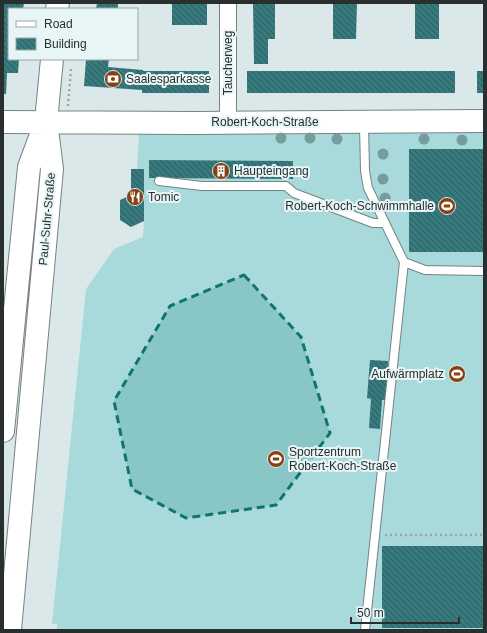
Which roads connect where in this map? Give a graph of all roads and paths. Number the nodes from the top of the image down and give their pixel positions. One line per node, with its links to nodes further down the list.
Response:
1 (228, 3): 7 (street, Taucherweg)
2 (52, 60): 3 (street)
3 (46, 121): 5 (street, Robert-Koch-Straße); 7 (street, Robert-Koch-Straße); 12 (street, Paul-Suhr-Straße); 15 (street, Paul-Suhr-Straße)
4 (484, 121): 6 (street, Robert-Koch-Straße)
5 (3, 122)
6 (364, 122): 7 (street, Robert-Koch-Straße); 9 (lane)
7 (228, 123)
8 (159, 181): 9 (lane)
9 (384, 223): 10 (lane)
10 (404, 262): 11 (lane); 13 (lane)
11 (484, 271)
12 (3, 431)
13 (376, 535): 14 (path); 16 (lane)
14 (484, 535)
15 (10, 630)
16 (365, 630)

